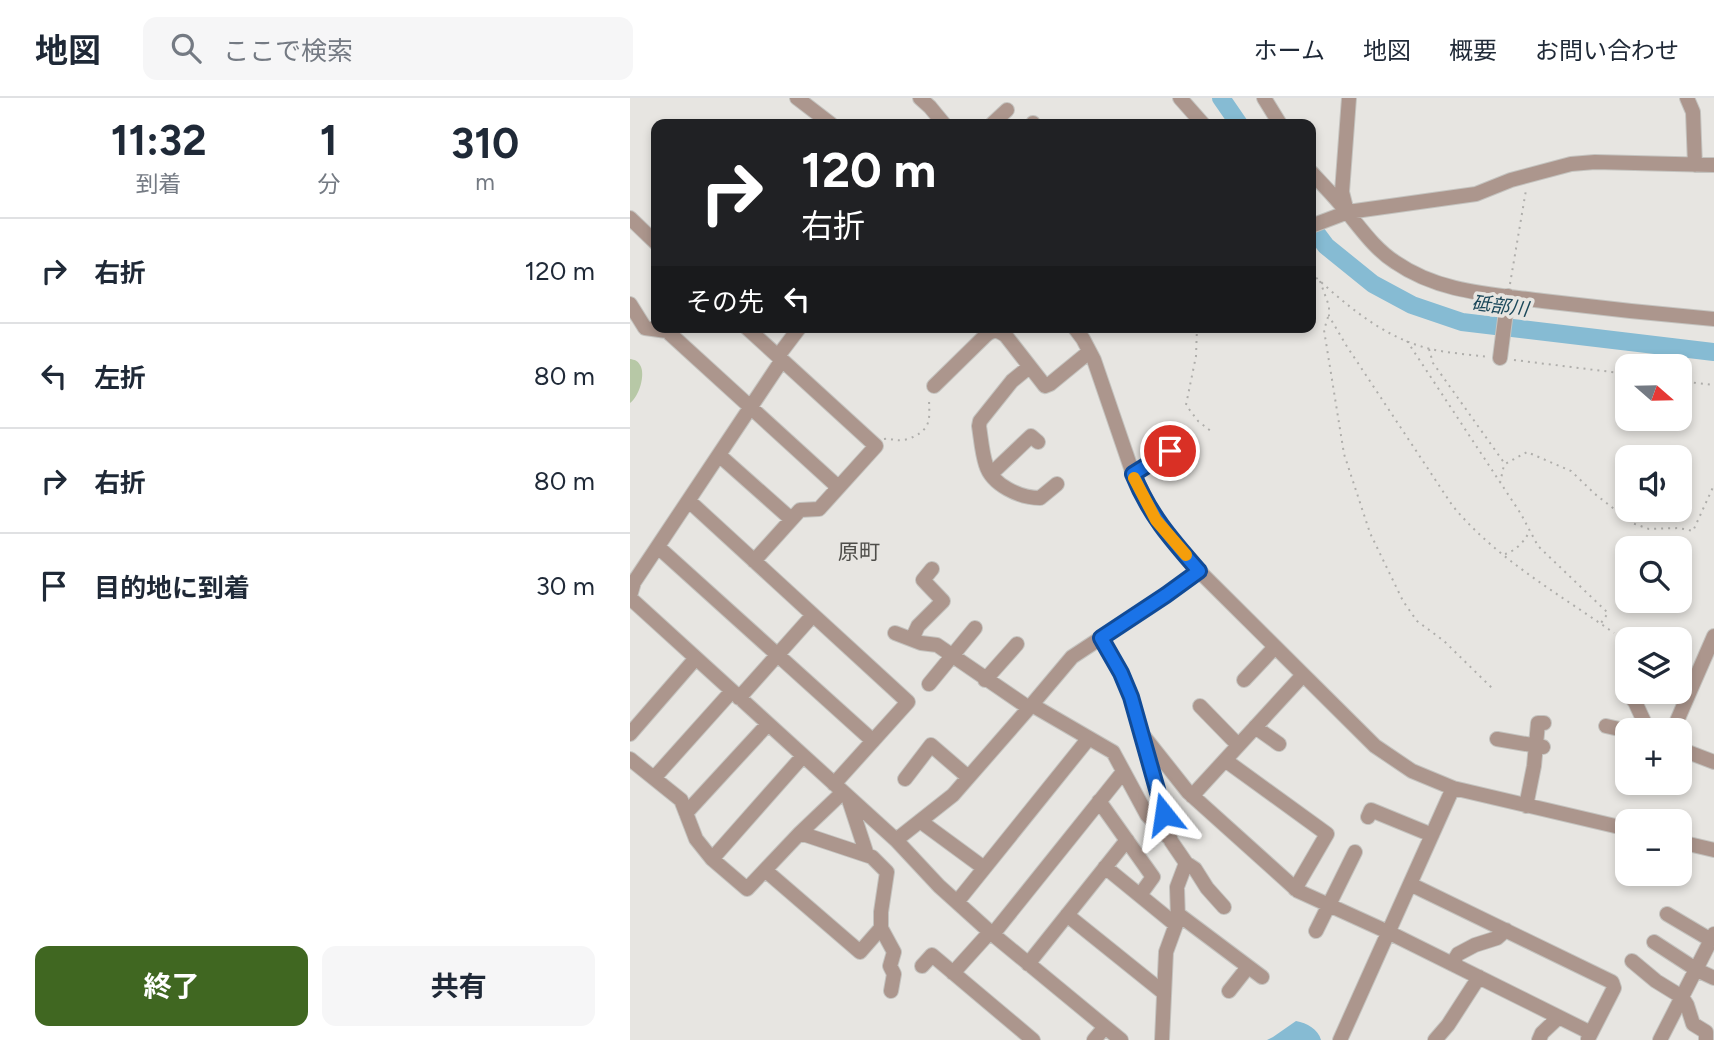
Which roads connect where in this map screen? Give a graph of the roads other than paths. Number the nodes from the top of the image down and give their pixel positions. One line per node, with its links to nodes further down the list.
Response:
1 (797, 98): 8 (street)
2 (920, 98): 9 (street)
3 (1180, 98): 11 (street)
4 (1264, 98): 12 (street)
5 (1349, 98): 16 (street)
6 (1687, 98): 13 (street)
7 (1007, 110): 10 (street)
8 (824, 119)
9 (936, 119)
10 (997, 119)
11 (1199, 119)
12 (1277, 119)
13 (1695, 165): 14 (street); 16 (street)
14 (1714, 165)
15 (1316, 178): 16 (street)
16 (1344, 214): 18 (street); 20 (street)
17 (630, 218): 19 (street)
18 (1316, 224)
19 (651, 233)
20 (1507, 298): 22 (street); 31 (street)
21 (630, 304): 23 (street)
22 (1714, 319)
23 (651, 329)
24 (669, 333): 35 (street)
25 (753, 333): 32 (street)
26 (796, 333): 32 (street)
27 (991, 333): 34 (street)
28 (1001, 333): 33 (street)
29 (1078, 333): 30 (street)
30 (1090, 352): 33 (street); 40 (street)
31 (1500, 356)
32 (780, 358): 35 (street); 42 (street)
33 (1029, 367): 39 (street)
34 (934, 386)
35 (751, 407): 38 (street); 42 (street)
36 (1038, 442): 39 (street)
37 (1170, 451): 40 (street)
38 (719, 455): 43 (street); 44 (street)
39 (991, 474): 41 (street)
40 (1133, 474): 48 (street)
41 (1057, 484)
42 (838, 488): 44 (street)
43 (689, 501): 45 (street); 46 (street)
44 (792, 519): 46 (street)
45 (658, 547): 49 (street); 58 (street)
46 (754, 561): 50 (street)
47 (932, 569): 55 (street)
48 (1199, 571): 54 (street); 57 (street)
49 (630, 597): 60 (street)
50 (813, 615): 58 (street); 78 (street)
51 (975, 628): 59 (street)
52 (895, 633): 55 (street)
53 (1714, 636): 68 (street)
54 (1101, 638): 67 (street); 75 (street)
55 (912, 639): 59 (street)
56 (1017, 644): 62 (street)
57 (1275, 647): 61 (street); 63 (street)
58 (778, 655): 65 (street); 78 (street)
59 (952, 655): 62 (street); 64 (street)
60 (696, 658): 65 (street); 74 (street)
61 (1303, 675): 72 (street); 91 (street)
62 (985, 680): 67 (street)
63 (1244, 680)
64 (929, 684)
65 (736, 694): 70 (street); 89 (street)
66 (1200, 706): 80 (street)
67 (1030, 707): 76 (street); 88 (street)
68 (1678, 718)
69 (1544, 723): 81 (street)
70 (768, 724): 83 (street); 96 (street)
71 (1606, 726): 73 (street)
72 (1255, 727): 79 (street); 80 (street)
73 (1615, 728)
74 (630, 734)
75 (1142, 734): 93 (street); 104 (street)
76 (1089, 738): 87 (street); 112 (street)
77 (1497, 740): 81 (street)
78 (873, 741): 92 (street)
79 (1279, 744)
80 (1238, 746): 85 (street)
81 (1539, 747): 95 (street)
82 (1692, 754): 86 (street)
83 (803, 756): 92 (street); 109 (street)
84 (630, 759): 89 (street)
85 (1225, 760): 93 (street); 115 (street)
86 (1714, 762)
87 (1123, 772): 94 (street); 104 (street)
88 (968, 777): 90 (street); 98 (street)
89 (654, 778): 96 (street)
90 (905, 779)
91 (1453, 788): 95 (street); 101 (street)
92 (842, 791): 100 (street); 102 (street); 108 (street)
93 (1192, 796): 115 (street)
94 (1099, 801): 103 (street); 127 (street)
95 (1525, 806): 99 (street)
96 (686, 813): 109 (street)
97 (1368, 817): 101 (street)
98 (920, 821): 102 (street); 112 (street)
99 (1615, 827)
100 (800, 833): 108 (street); 113 (street)
101 (1432, 835): 114 (street)
102 (896, 840): 117 (street)
103 (1127, 840): 111 (street); 116 (street)
104 (1171, 841): 110 (street)
105 (1692, 845): 106 (street)
106 (1714, 850)
107 (1355, 852): 118 (street)
108 (867, 855): 123 (street)
109 (712, 859): 113 (street)
110 (1186, 863): 119 (street); 122 (street)
111 (1105, 867): 116 (street); 121 (street)
112 (984, 868): 117 (street)
113 (765, 870): 123 (street)
114 (1410, 884): 124 (street); 126 (street)
115 (1295, 889): 118 (street)
116 (1140, 895): 122 (street)
117 (957, 902): 127 (street)
118 (1329, 905): 125 (street); 126 (street)
119 (1224, 907)
120 (1667, 914): 128 (street)
121 (1067, 915): 131 (street); 142 (street)
122 (1177, 920): 134 (street); 142 (street)
123 (881, 928): 140 (street)
124 (1506, 930): 132 (street); 146 (street)
125 (1316, 931)
126 (1388, 932): 132 (street); 151 (street)
127 (991, 933): 131 (street); 136 (street)
128 (1713, 937): 135 (street)
129 (1654, 942): 135 (street)
130 (1632, 961): 143 (street)
131 (1028, 964): 145 (street)
132 (1452, 964): 138 (street)
133 (922, 966): 136 (street)
134 (1248, 967): 137 (street); 141 (street)
135 (1697, 970): 139 (street); 143 (street)
136 (953, 973): 147 (street)
137 (1262, 977)
138 (1479, 977): 144 (street); 152 (street)
139 (1714, 978)
140 (891, 991)
141 (1229, 991)
142 (1164, 993): 150 (street)
143 (1682, 997): 154 (street); 155 (street)
144 (1559, 1017): 146 (street); 153 (street)
145 (1105, 1027): 148 (street); 149 (street)
146 (1589, 1037)
147 (1033, 1040)
148 (1094, 1040)
149 (1121, 1040)
150 (1162, 1040)
151 (1340, 1040)
152 (1435, 1040)
153 (1538, 1040)
154 (1660, 1040)
155 (1706, 1040)

